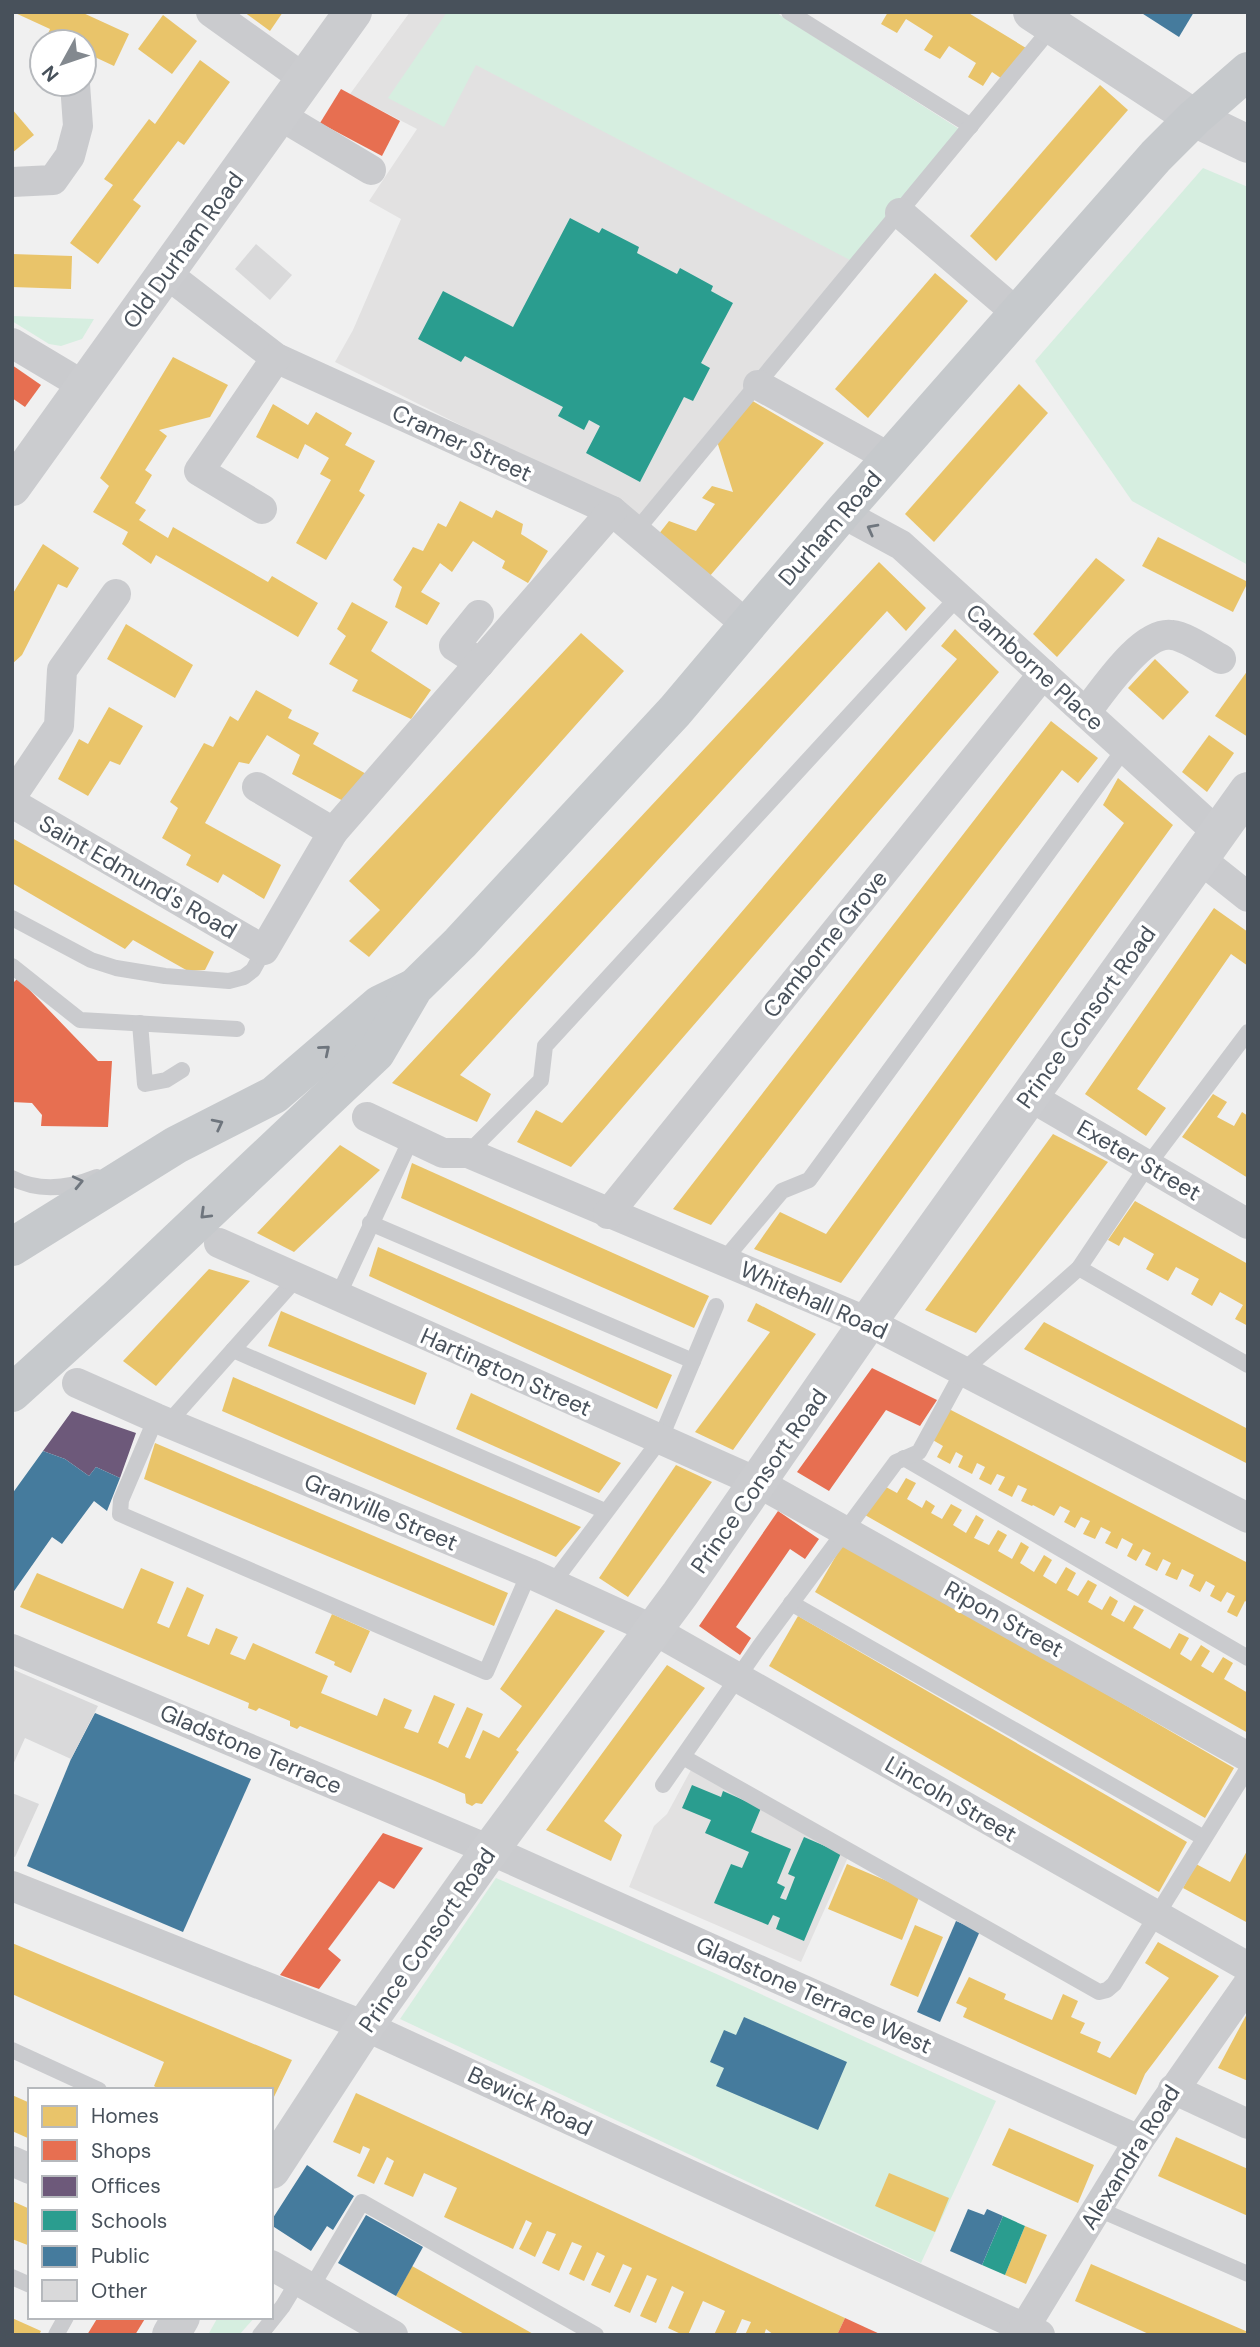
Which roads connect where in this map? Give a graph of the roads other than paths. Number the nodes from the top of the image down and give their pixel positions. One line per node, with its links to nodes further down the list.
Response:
1 (211, 12): 6 (street)
2 (353, 12): 6 (street, Old Durham Road)
3 (789, 12): 10 (lane)
4 (1042, 19): 9 (street); 10 (lane)
5 (1248, 71): 9 (main road, Durham Road)
6 (306, 80): 8 (street, Old Durham Road)
7 (76, 98): 13 (street)
8 (279, 115): 12 (street); 15 (street, Old Durham Road)
9 (1194, 118): 11 (street); 16 (main road, Durham Road)
10 (971, 126): 14 (lane)
11 (1248, 144)
12 (371, 170)
13 (12, 182)
14 (900, 213): 16 (street); 19 (lane)
15 (167, 274): 18 (street, Cramer Street); 20 (street, Old Durham Road)
16 (1018, 314): 21 (main road, Durham Road)
17 (12, 343): 20 (street)
18 (276, 358): 23 (street); 24 (street, Cramer Street)
19 (758, 384): 21 (street); 26 (lane)
20 (84, 386): 22 (street, Old Durham Road)
21 (890, 458): 25 (main road, Durham Road)
22 (12, 488)
23 (262, 509)
24 (612, 511): 26 (street, Cramer Street); 32 (street)
25 (842, 513): 28 (street, Camborne Place, one-way to 25); 30 (main road, Durham Road)
26 (636, 531): 30 (street, Cramer Street)
27 (116, 594): 38 (street)
28 (958, 597): 33 (street, Camborne Place); 56 (lane)
29 (479, 615): 32 (street)
30 (747, 625): 46 (main road, Durham Road)
31 (1221, 659): 34 (street)
32 (480, 663): 40 (street)
33 (1043, 674): 34 (street, Camborne Place); 59 (street, Camborne Grove)
34 (1086, 712): 35 (street, Camborne Place)
35 (1125, 748): 41 (street, Camborne Place); 64 (lane)
36 (257, 787): 40 (street)
37 (1248, 791): 41 (street, Prince Consort Road)
38 (12, 796)
39 (12, 803): 44 (street, Saint Edmund's Road)
40 (333, 832): 44 (street)
41 (1209, 846): 42 (street, Camborne Place); 52 (street, Prince Consort Road)
42 (1248, 897)
43 (12, 918): 44 (lane)
44 (264, 950)
45 (12, 966): 47 (lane)
46 (414, 988): 55 (main road, one-way to 46); 75 (main road, one-way to 75)
47 (140, 1023): 48 (lane); 51 (lane)
48 (237, 1029)
49 (1248, 1032): 50 (lane)
50 (1240, 1058): 57 (lane)
51 (182, 1070)
52 (1029, 1096): 57 (street, Exeter Street); 69 (street, Prince Consort Road)
53 (367, 1117): 54 (street, Whitehall Road)
54 (411, 1139): 56 (street, Whitehall Road); 60 (lane)
55 (176, 1145): 58 (lane, one-way to 55); 63 (main road)
56 (468, 1153): 59 (street, Whitehall Road)
57 (1147, 1165): 61 (street, Exeter Street); 65 (lane)
58 (12, 1178)
59 (608, 1214): 64 (street, Whitehall Road)
60 (370, 1223): 67 (lane); 71 (lane)
61 (1248, 1224)
62 (219, 1243): 66 (street, Hartington Street)
63 (12, 1247)
64 (724, 1260): 69 (street, Whitehall Road)
65 (1079, 1268): 72 (lane); 73 (lane)
66 (296, 1279): 67 (street, Hartington Street); 70 (lane)
67 (337, 1297): 77 (street, Hartington Street)
68 (716, 1306): 71 (lane)
69 (868, 1322): 73 (street, Whitehall Road); 79 (street, Prince Consort Road)
70 (233, 1350): 76 (lane); 80 (lane)
71 (693, 1362): 77 (lane)
72 (1248, 1365)
73 (963, 1371): 78 (lane); 81 (street, Whitehall Road)
74 (77, 1383): 76 (street, Granville Street)
75 (18, 1390)
76 (162, 1421): 83 (street, Granville Street); 83 (lane)
77 (660, 1440): 79 (street, Hartington Street); 80 (lane)
78 (904, 1458): 82 (lane); 87 (lane)
79 (759, 1483): 82 (street, Ripon Street); 85 (street, Prince Consort Road)
80 (605, 1511): 83 (lane)
81 (1248, 1518)
82 (846, 1530): 84 (lane); 90 (street, Ripon Street)
83 (541, 1579): 85 (street, Granville Street)
84 (791, 1603): 88 (lane); 93 (lane)
85 (654, 1630): 88 (street, Lincoln Street); 94 (street, Prince Consort Road)
86 (12, 1649): 94 (street, Gladstone Terrace)
87 (1248, 1658)
88 (738, 1678): 89 (lane); 96 (street, Lincoln Street)
89 (683, 1757): 92 (lane); 96 (lane)
90 (1248, 1757)
91 (1248, 1768): 93 (lane)
92 (663, 1785)
93 (1204, 1838): 96 (lane)
94 (490, 1850): 99 (street, Prince Consort Road); 104 (street, Gladstone Terrace West)
95 (12, 1886): 99 (street, Bewick Road)
96 (1156, 1915): 97 (street, Lincoln Street)
97 (1248, 1967)
98 (1248, 1984): 102 (street, Alexandra Road)
99 (365, 2026): 107 (street, Prince Consort Road); 118 (street, Bewick Road)
100 (12, 2050): 101 (lane)
101 (95, 2088)
102 (1173, 2089): 103 (street); 104 (street, Alexandra Road)
103 (1248, 2124)
104 (1139, 2140): 108 (street, Alexandra Road)
105 (12, 2161): 106 (street)
106 (28, 2168)
107 (273, 2168)
108 (1098, 2208): 110 (lane); 118 (street, Alexandra Road)
109 (273, 2266): 113 (street)
110 (1248, 2274)
111 (12, 2277): 112 (lane)
112 (28, 2284)
113 (305, 2284): 117 (lane); 122 (street); 123 (lane)
114 (65, 2319): 119 (lane)
115 (180, 2319): 120 (street)
116 (273, 2319): 121 (lane)
117 (273, 2319)
118 (1028, 2332)
119 (56, 2335)
120 (171, 2335)
121 (260, 2335)
122 (393, 2335)
123 (596, 2335)

